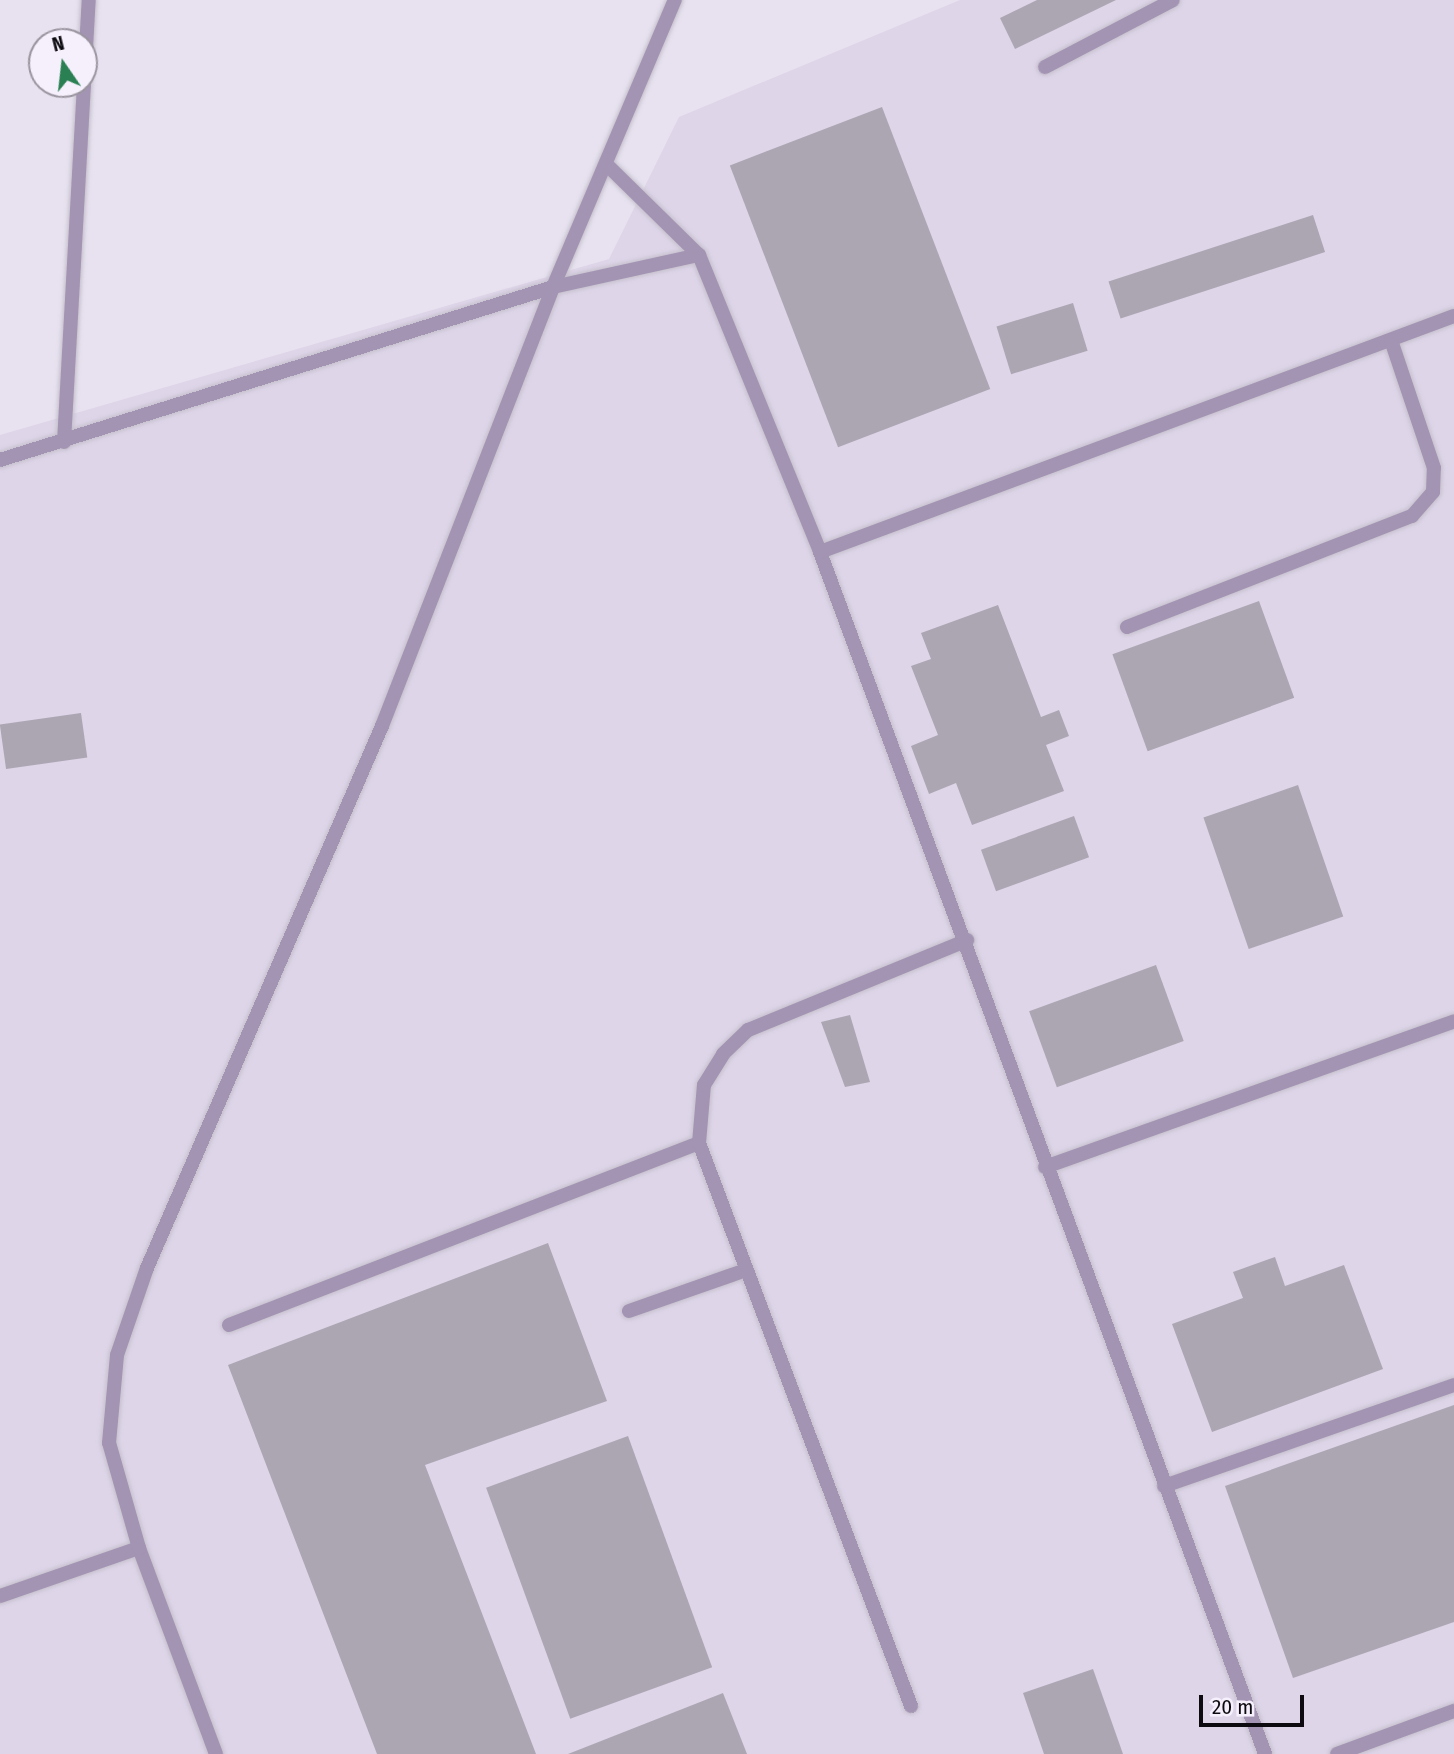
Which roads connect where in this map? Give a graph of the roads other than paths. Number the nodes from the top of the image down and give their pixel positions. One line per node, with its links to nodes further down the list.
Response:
1 (89, 0): 10 (lane)
2 (675, 0): 5 (lane)
3 (1173, 0): 4 (lane)
4 (1045, 67)
5 (607, 165): 6 (lane); 7 (lane)
6 (699, 255): 7 (lane); 12 (lane)
7 (553, 287): 10 (lane); 23 (lane)
8 (1454, 316): 9 (lane)
9 (1391, 340): 12 (lane); 13 (lane)
10 (64, 442): 11 (lane)
11 (0, 460)
12 (820, 552): 14 (lane)
13 (1127, 627)
14 (967, 940): 16 (lane); 17 (lane)
15 (1454, 1021): 17 (lane)
16 (699, 1143): 18 (lane); 20 (lane)
17 (1045, 1167): 22 (lane)
18 (746, 1270): 19 (lane); 25 (lane)
19 (629, 1311)
20 (229, 1325)
21 (1454, 1385): 22 (lane)
22 (1164, 1486): 28 (lane)
23 (139, 1548): 24 (lane); 27 (lane)
24 (0, 1596)
25 (911, 1706)
26 (1454, 1711): 29 (lane)
27 (216, 1754)
28 (1265, 1754)
29 (1337, 1754)

